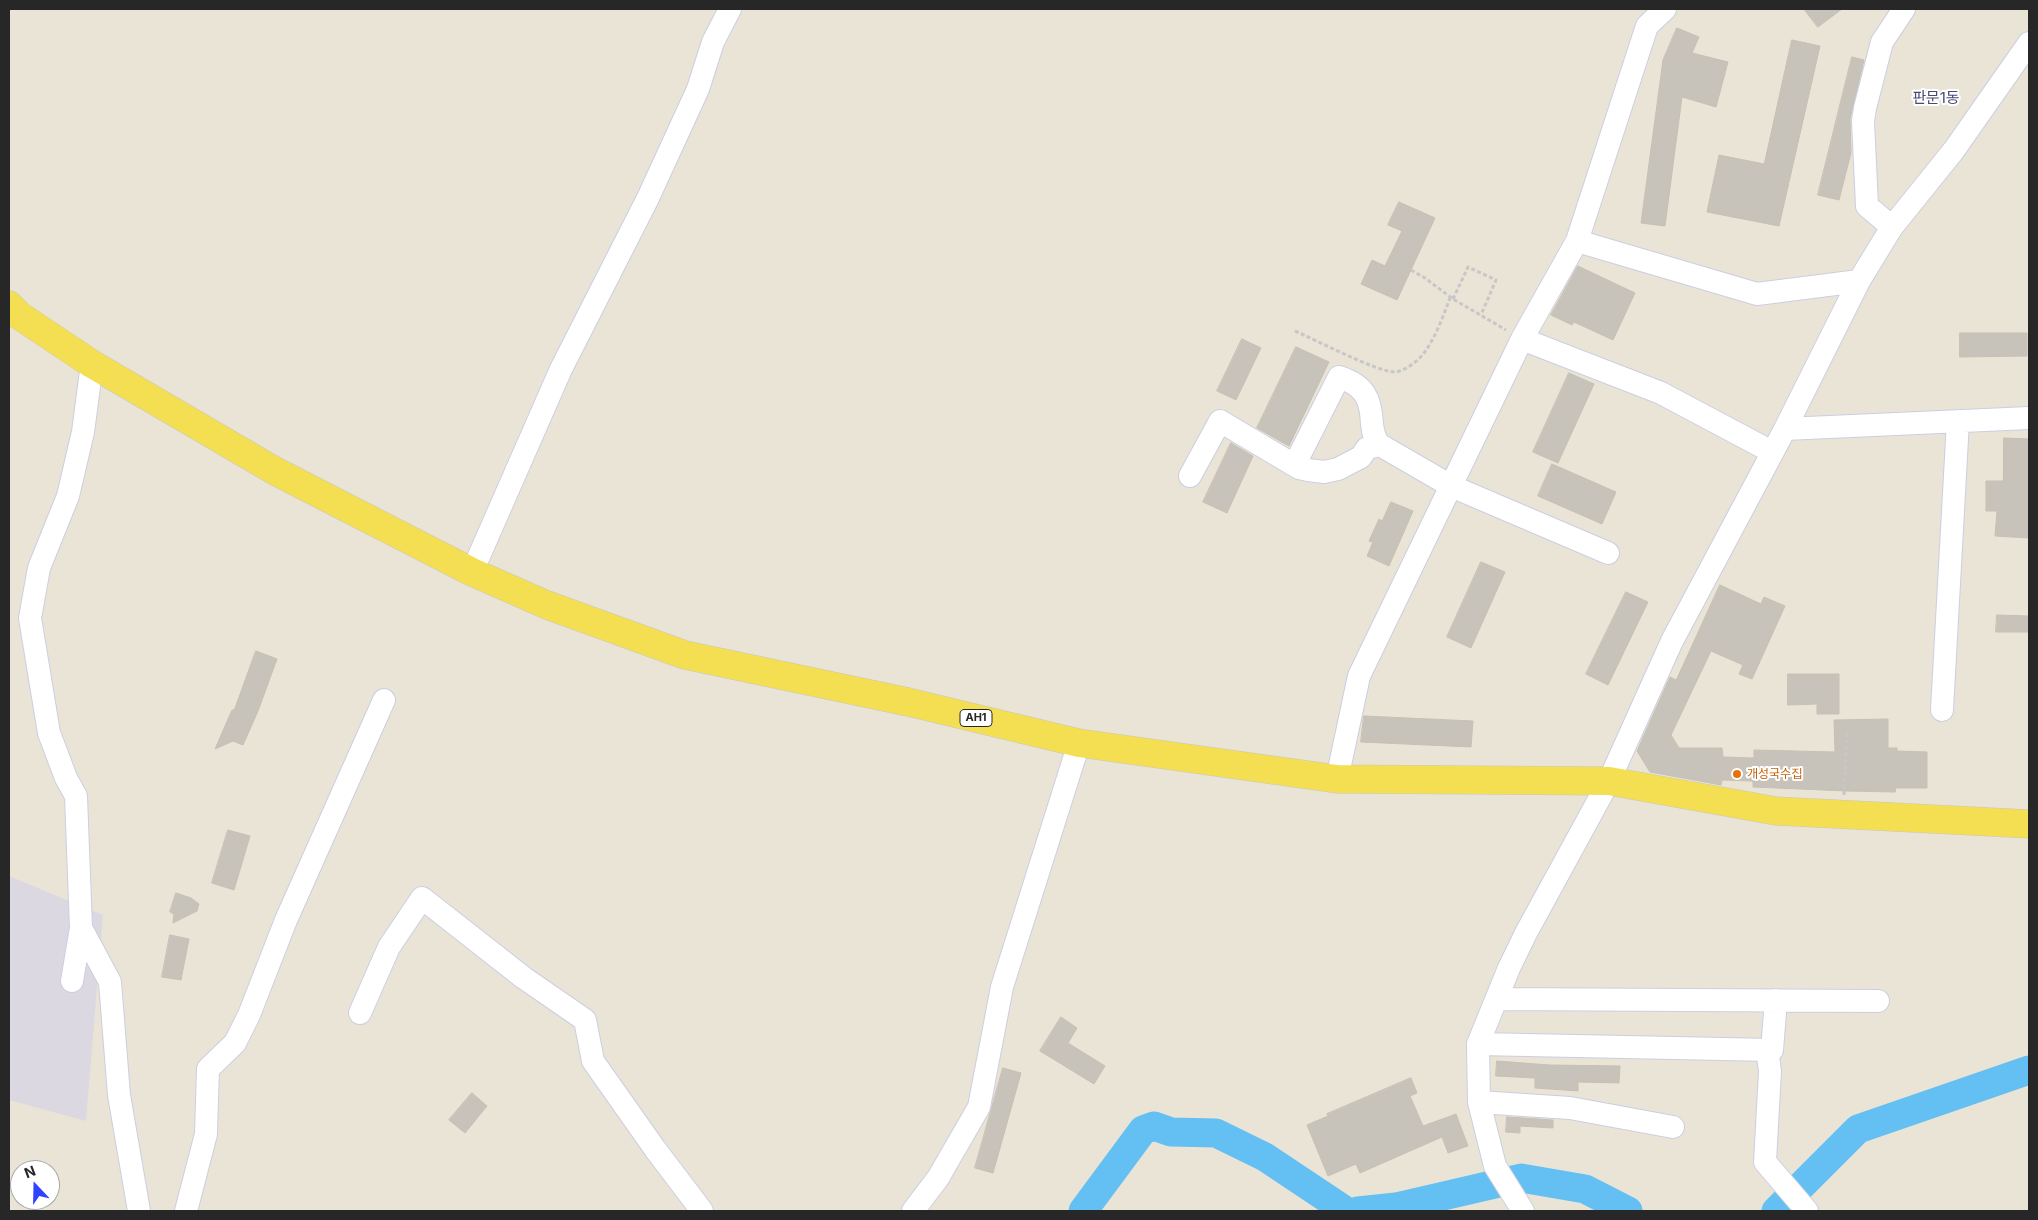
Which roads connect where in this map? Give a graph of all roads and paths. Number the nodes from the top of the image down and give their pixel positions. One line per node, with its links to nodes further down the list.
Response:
1 (730, 9): 24 (street)
2 (1665, 9): 6 (street)
3 (1904, 9): 5 (street)
4 (2029, 43): 5 (street)
5 (1892, 227): 8 (street)
6 (1576, 241): 8 (street); 13 (street)
7 (1411, 270): 9 (path)
8 (1859, 281): 17 (street)
9 (1452, 298): 11 (path); 11 (path); 12 (path)
10 (9, 305): 14 (main road, AH1)
11 (1481, 315): 13 (path)
12 (1295, 331)
13 (1522, 339): 19 (street); 22 (street)
14 (92, 364): 24 (main road, AH1); 33 (street)
15 (2029, 418): 16 (street)
16 (1958, 422): 17 (street); 26 (street)
17 (1785, 429): 19 (street)
18 (1380, 445): 20 (street); 20 (street); 22 (street)
19 (1772, 452): 30 (street)
20 (1295, 464): 21 (street)
21 (1190, 476)
22 (1451, 486): 23 (street); 29 (street)
23 (1608, 553)
24 (472, 572): 28 (main road, AH1)
25 (384, 700): 45 (street)
26 (1942, 710)
27 (1847, 733): 31 (path)
28 (1079, 743): 29 (main road, AH1); 47 (street)
29 (1337, 778): 30 (main road, AH1)
30 (1609, 781): 31 (main road, AH1); 35 (street)
31 (1843, 814): 32 (main road, AH1)
32 (2029, 824)
33 (81, 928): 34 (street); 44 (street)
34 (72, 981)
35 (1497, 999): 36 (street); 39 (street)
36 (1776, 1000): 37 (street); 40 (street)
37 (1878, 1002)
38 (360, 1013): 46 (street)
39 (1478, 1044): 40 (street); 41 (street)
40 (1767, 1050): 43 (street)
41 (1480, 1102): 42 (street); 48 (street)
42 (1673, 1127)
43 (1798, 1201)
44 (139, 1211)
45 (186, 1211)
46 (702, 1211)
47 (913, 1211)
48 (1523, 1211)

